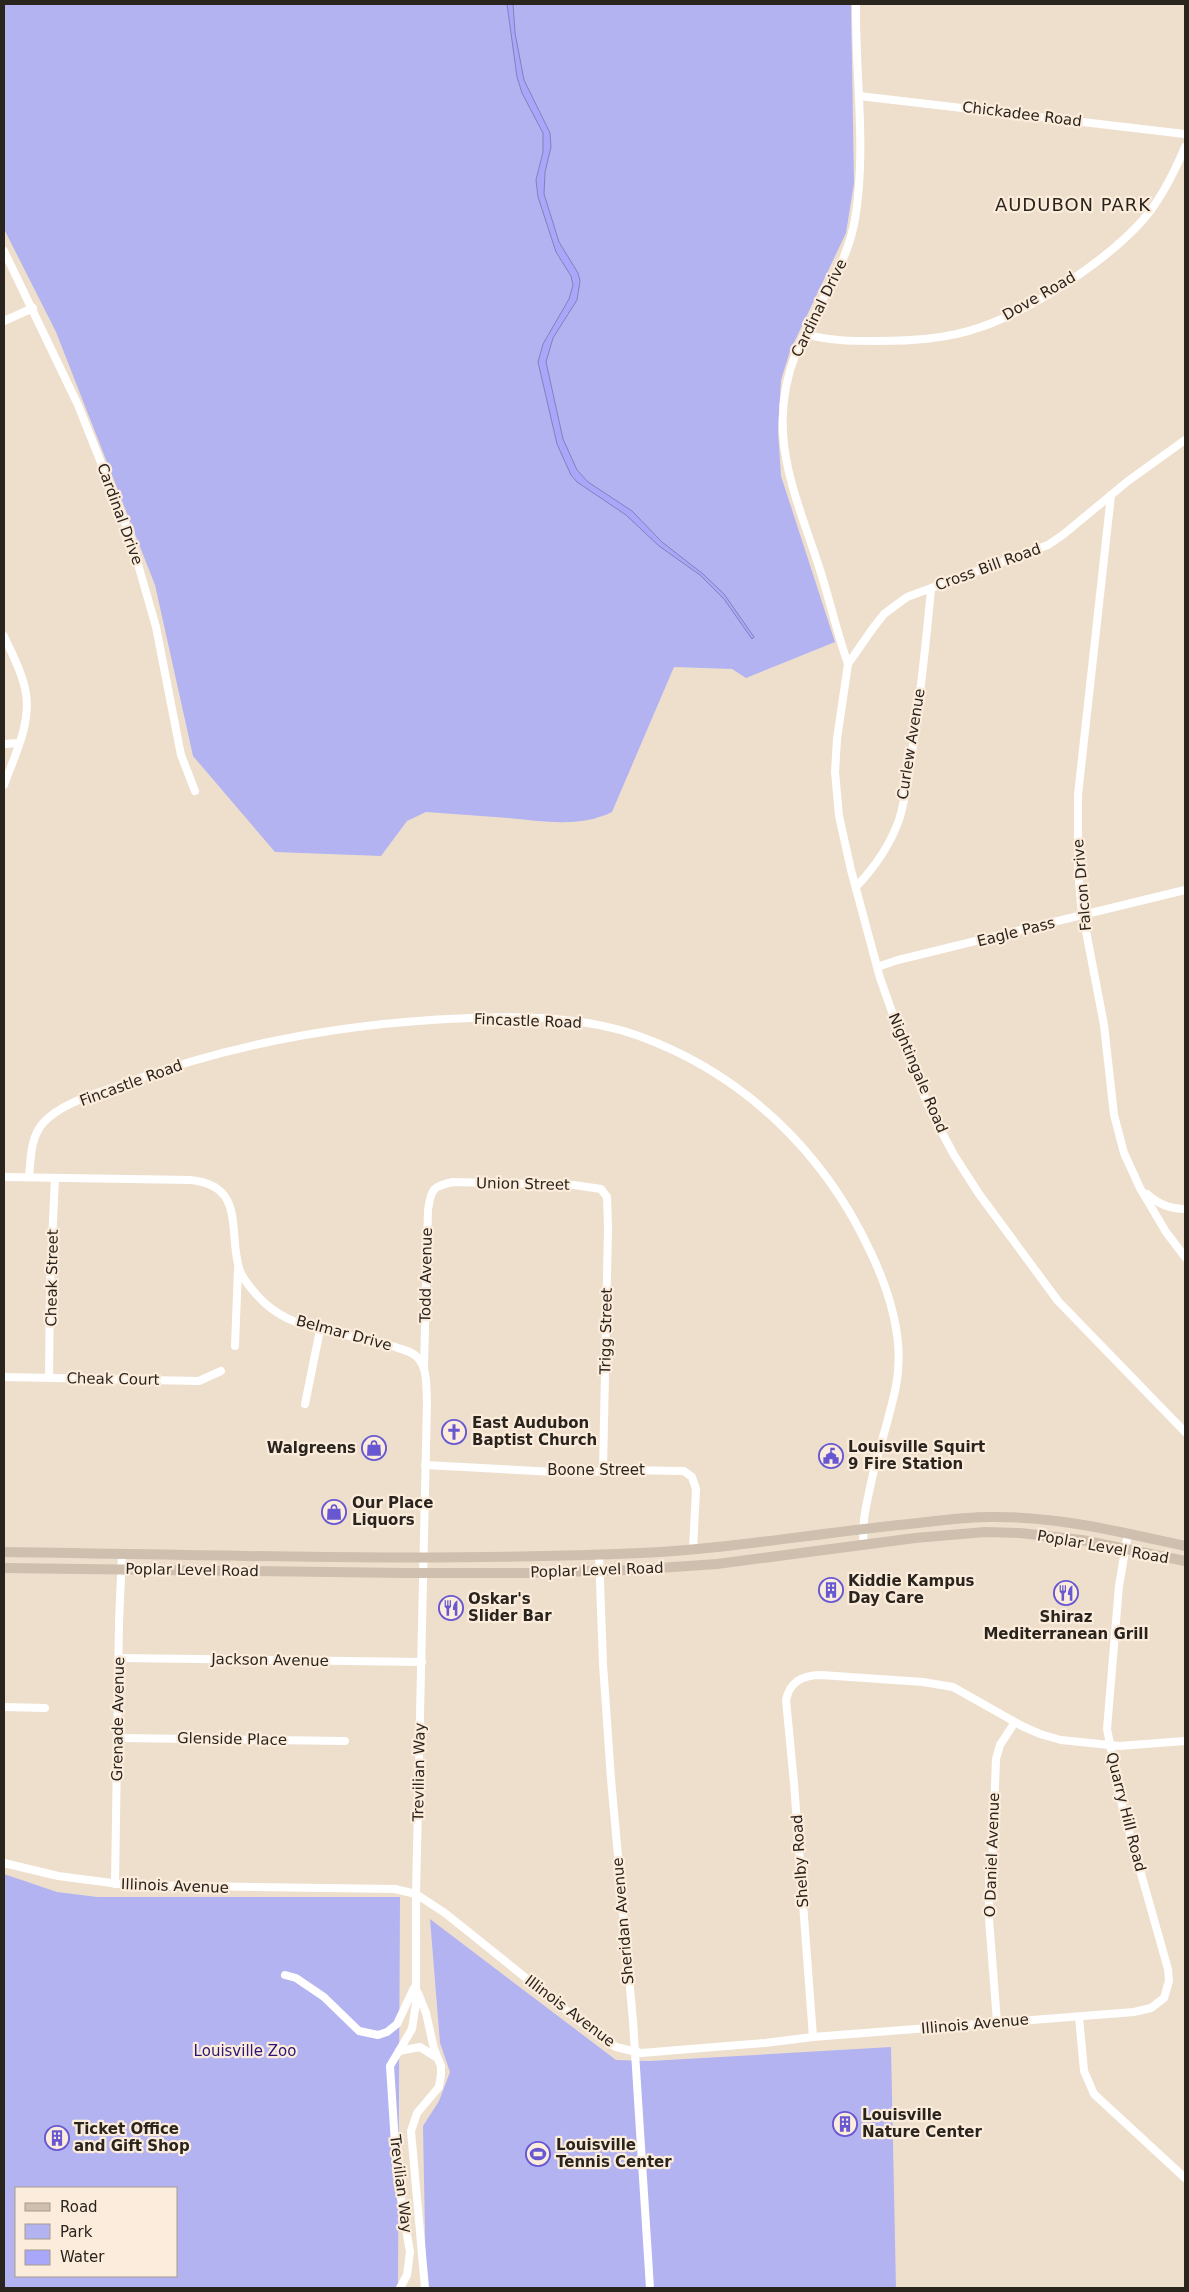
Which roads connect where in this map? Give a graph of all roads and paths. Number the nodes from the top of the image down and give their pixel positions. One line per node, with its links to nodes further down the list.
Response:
1 (856, 4): 2 (street, Cardinal Drive)
2 (858, 96): 3 (street, Chickadee Road); 8 (street, Cardinal Drive)
3 (1185, 134)
4 (1185, 146): 8 (street, Dove Road)
5 (4, 250): 6 (street, Cardinal Drive)
6 (32, 308): 7 (street); 17 (street, Cardinal Drive)
7 (4, 320)
8 (805, 334): 13 (street, Cardinal Drive)
9 (1185, 440): 10 (street, Cross Bill Road)
10 (1111, 495): 11 (street, Cross Bill Road); 20 (street, Falcon Drive)
11 (931, 589): 13 (street, Cross Bill Road); 18 (street, Curlew Avenue)
12 (4, 636): 14 (street)
13 (848, 664): 18 (street, Nightingale Road)
14 (18, 743): 15 (street); 16 (street)
15 (4, 744)
16 (4, 785)
17 (195, 791)
18 (856, 888): 21 (street, Nightingale Road)
19 (1185, 890): 20 (street, Eagle Pass)
20 (1083, 916): 21 (street, Eagle Pass); 26 (street, Falcon Drive)
21 (877, 967): 38 (street, Nightingale Road)
22 (4, 1177): 23 (street, Belmar Drive)
23 (29, 1177): 24 (street, Belmar Drive); 41 (street, Fincastle Road)
24 (55, 1178): 30 (street, Belmar Drive); 36 (street, Cheak Street)
25 (440, 1186): 27 (street, Union Street); 33 (street, Todd Avenue)
26 (1140, 1188): 28 (street); 29 (street, Falcon Drive)
27 (604, 1192): 40 (street, Trigg Street)
28 (1185, 1209)
29 (1185, 1257)
30 (238, 1269): 31 (street, Belmar Drive); 32 (street)
31 (320, 1330): 33 (street, Belmar Drive); 37 (street)
32 (235, 1346)
33 (424, 1369): 39 (street)
34 (220, 1371): 36 (street, Cheak Court)
35 (4, 1377): 36 (street, Cheak Court)
36 (49, 1378)
37 (305, 1404)
38 (1185, 1432)
39 (425, 1466): 40 (street, Boone Street); 50 (street)
40 (603, 1470): 45 (street, Boone Street)
41 (862, 1529): 42 (main road, Poplar Level Road); 43 (street, Fincastle Road); 45 (main road, Poplar Level Road)
42 (1128, 1534): 44 (main road, Poplar Level Road); 46 (street, Quarry Hill Road)
43 (864, 1545): 46 (main road, Poplar Level Road); 54 (main road, Poplar Level Road)
44 (1185, 1546)
45 (692, 1549): 49 (main road, Poplar Level Road)
46 (1125, 1549): 51 (main road, Poplar Level Road); 64 (street, Quarry Hill Road)
47 (4, 1552): 48 (main road, Poplar Level Road)
48 (122, 1554): 50 (main road, Poplar Level Road); 53 (street, Grenade Avenue)
49 (600, 1554): 50 (main road, Poplar Level Road); 54 (street, Sheridan Avenue)
50 (424, 1557): 55 (street, Trevilian Way)
51 (1185, 1561)
52 (4, 1568): 53 (main road, Poplar Level Road)
53 (121, 1570): 55 (main road, Poplar Level Road); 56 (street, Grenade Avenue)
54 (600, 1570): 55 (main road, Poplar Level Road); 74 (street, Sheridan Avenue)
55 (423, 1572): 57 (street, Trevilian Way)
56 (119, 1658): 57 (street, Jackson Avenue); 61 (street, Grenade Avenue)
57 (422, 1662): 67 (street, Trevilian Way)
58 (4, 1707): 59 (street)
59 (44, 1708)
60 (1015, 1722): 64 (street); 71 (street, O Daniel Avenue); 72 (street, Shelby Road)
61 (118, 1738): 62 (street, Glenside Place); 66 (street, Grenade Avenue)
62 (345, 1741)
63 (1185, 1741): 64 (street)
64 (1109, 1744): 70 (street, Quarry Hill Road)
65 (4, 1863): 66 (street, Illinois Avenue)
66 (115, 1884): 67 (street, Illinois Avenue)
67 (416, 1894): 69 (street, Trevilian Way); 74 (street, Illinois Avenue)
68 (285, 1975): 69 (street)
69 (415, 1986): 73 (street, Trevilian Way); 75 (street, Trevilian Way)
70 (1079, 2017): 71 (street, Illinois Avenue); 76 (street)
71 (997, 2022): 72 (street, Illinois Avenue)
72 (813, 2037): 74 (street, Illinois Avenue)
73 (399, 2051): 75 (street); 77 (street, Trevilian Way)
74 (634, 2052): 79 (street, Sheridan Avenue)
75 (436, 2057): 78 (street, Trevilian Way)
76 (1185, 2178)
77 (400, 2288)
78 (425, 2288)
79 (650, 2288)

